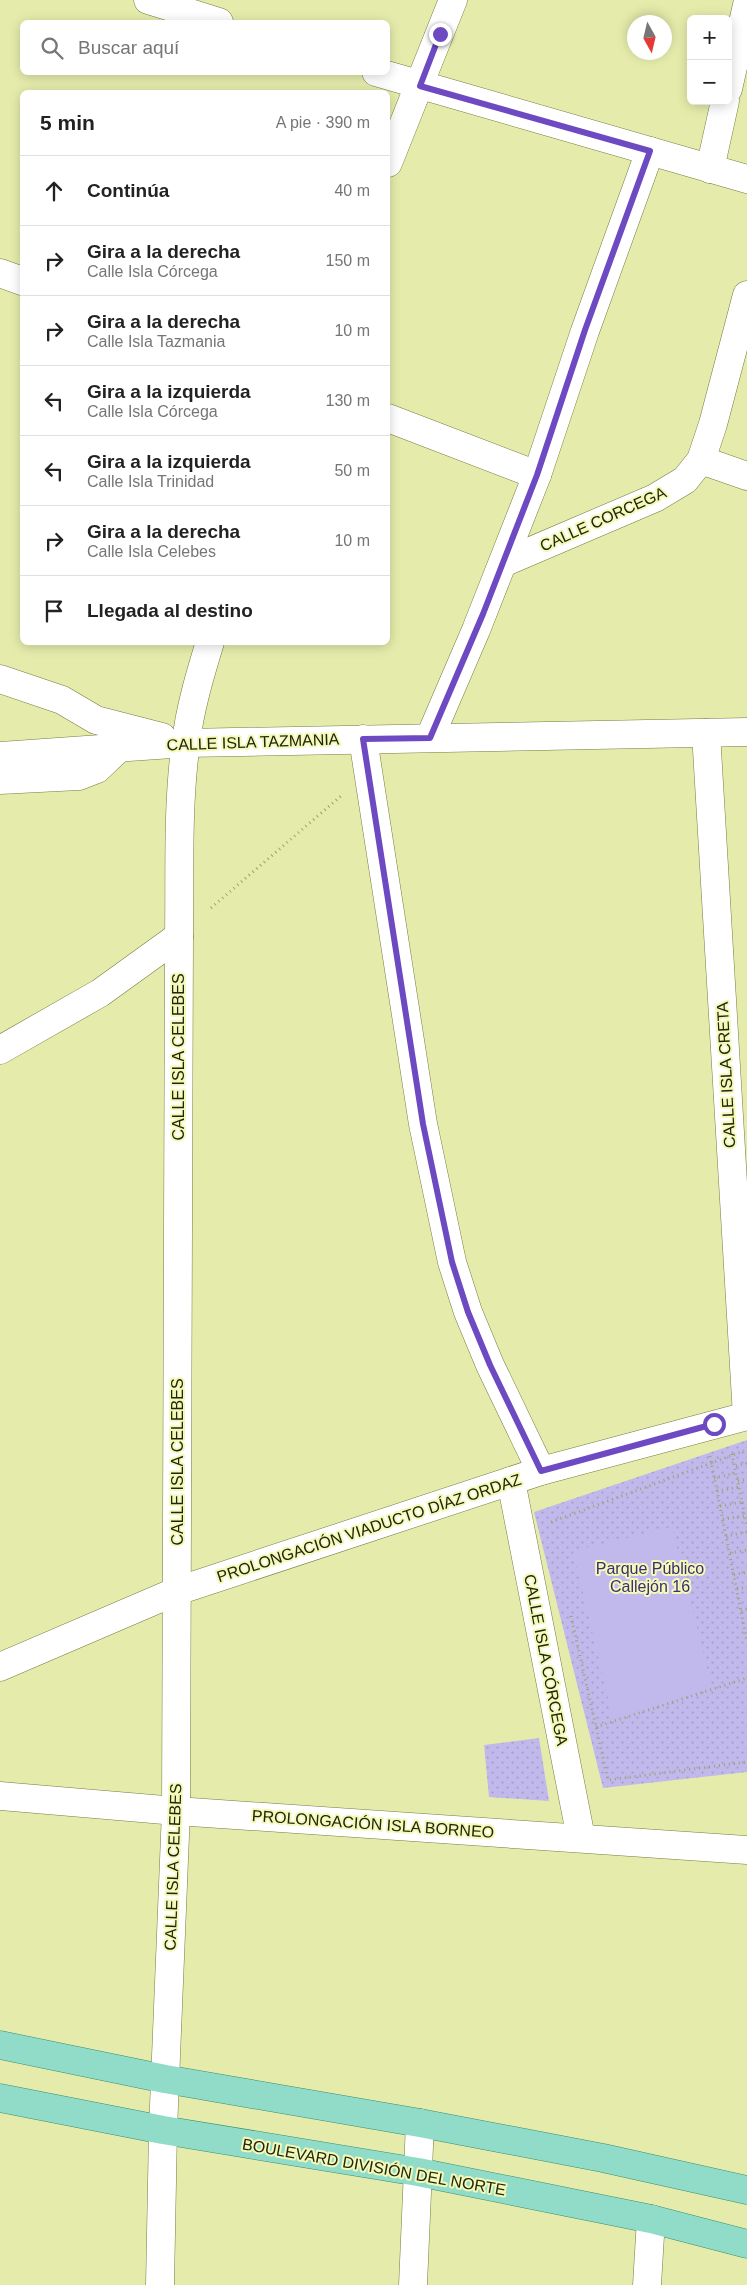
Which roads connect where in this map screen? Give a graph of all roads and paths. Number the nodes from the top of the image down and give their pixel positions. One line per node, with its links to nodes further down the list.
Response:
1 (148, 0): 4 (street)
2 (453, 0): 7 (street)
3 (747, 5): 5 (street)
4 (213, 20)
5 (732, 71)
6 (385, 75): 7 (street)
7 (420, 86): 9 (street); 10 (street)
8 (725, 105): 11 (street)
9 (650, 151): 11 (street); 18 (street)
10 (390, 158)
11 (710, 169): 12 (street)
12 (747, 179)
13 (0, 273): 14 (street)
14 (20, 280)
15 (747, 294): 17 (street, CALLE CORCEGA)
16 (390, 419): 18 (street)
17 (701, 460): 19 (street); 20 (street, CALLE CORCEGA)
18 (537, 475): 20 (street)
19 (747, 476)
20 (503, 563): 25 (street)
21 (209, 645): 27 (street, CALLE ISLA CELEBES)
22 (0, 679): 27 (street)
23 (747, 732): 24 (street, CALLE ISLA TAZMANIA)
24 (706, 733): 25 (street, CALLE ISLA TAZMANIA); 34 (street, CALLE ISLA CRETA)
25 (430, 738): 26 (street, CALLE ISLA TAZMANIA)
26 (363, 739): 27 (street, CALLE ISLA TAZMANIA); 30 (street)
27 (186, 743): 28 (street, CALLE ISLA TAZMANIA); 32 (street, CALLE ISLA CELEBES)
28 (119, 748): 29 (street, CALLE ISLA TAZMANIA); 31 (street)
29 (0, 756)
30 (367, 774): 32 (path); 40 (street)
31 (0, 780)
32 (178, 936): 33 (street); 65 (street, CALLE ISLA CELEBES)
33 (0, 1050)
34 (731, 1420): 36 (path); 37 (path); 40 (street, PROLONGACIÓN VIADUCTO DÍAZ ORDAZ)
35 (747, 1450): 36 (path)
36 (733, 1455): 37 (path); 39 (path)
37 (711, 1463): 42 (path); 56 (path)
38 (747, 1463): 39 (path)
39 (735, 1466): 41 (path)
40 (541, 1471): 44 (street, PROLONGACIÓN VIADUCTO DÍAZ ORDAZ)
41 (736, 1473): 42 (path); 45 (path)
42 (714, 1478): 47 (path)
43 (747, 1479): 45 (path)
44 (511, 1481): 65 (street, PROLONGACIÓN VIADUCTO DÍAZ ORDAZ); 76 (street, CALLE ISLA CÓRCEGA)
45 (738, 1481): 46 (path)
46 (739, 1487): 47 (path); 49 (path)
47 (717, 1491): 51 (path)
48 (747, 1493): 49 (path)
49 (741, 1495): 50 (path)
50 (742, 1502): 51 (path); 52 (path)
51 (720, 1506): 54 (path)
52 (745, 1508): 53 (path)
53 (745, 1516): 54 (path); 55 (path)
54 (722, 1519): 58 (path)
55 (747, 1524)
56 (553, 1531)
57 (747, 1532): 58 (path)
58 (726, 1536): 60 (path)
59 (747, 1550): 60 (path)
60 (730, 1553): 62 (path)
61 (747, 1572): 62 (path)
62 (734, 1575): 64 (path)
63 (747, 1587): 64 (path)
64 (737, 1589): 67 (path)
65 (177, 1591): 70 (street, PROLONGACIÓN VIADUCTO DÍAZ ORDAZ); 75 (street, CALLE ISLA CELEBES)
66 (747, 1609): 67 (path)
67 (742, 1610): 69 (path)
68 (571, 1615): 72 (path)
69 (747, 1642)
70 (0, 1667)
71 (747, 1678): 72 (path)
72 (596, 1727): 73 (path)
73 (747, 1762)
74 (0, 1796): 75 (street, PROLONGACIÓN ISLA BORNEO)
75 (176, 1811): 76 (street, PROLONGACIÓN ISLA BORNEO); 79 (street, CALLE ISLA CELEBES)
76 (582, 1838): 77 (street, PROLONGACIÓN ISLA BORNEO)
77 (747, 1850)
78 (0, 2045): 79 (main road)
79 (164, 2079): 81 (main road); 82 (street, CALLE ISLA CELEBES)
80 (0, 2098): 82 (main road, BOULEVARD DIVISIÓN DEL NORTE)
81 (420, 2123): 83 (street); 84 (main road)
82 (163, 2130): 83 (main road, BOULEVARD DIVISIÓN DEL NORTE); 87 (street, CALLE ISLA CELEBES)
83 (418, 2172): 85 (main road, BOULEVARD DIVISIÓN DEL NORTE); 88 (street)
84 (747, 2190)
85 (651, 2219): 86 (main road, BOULEVARD DIVISIÓN DEL NORTE); 89 (street)
86 (747, 2244)
87 (160, 2285)
88 (413, 2285)
89 (647, 2285)

